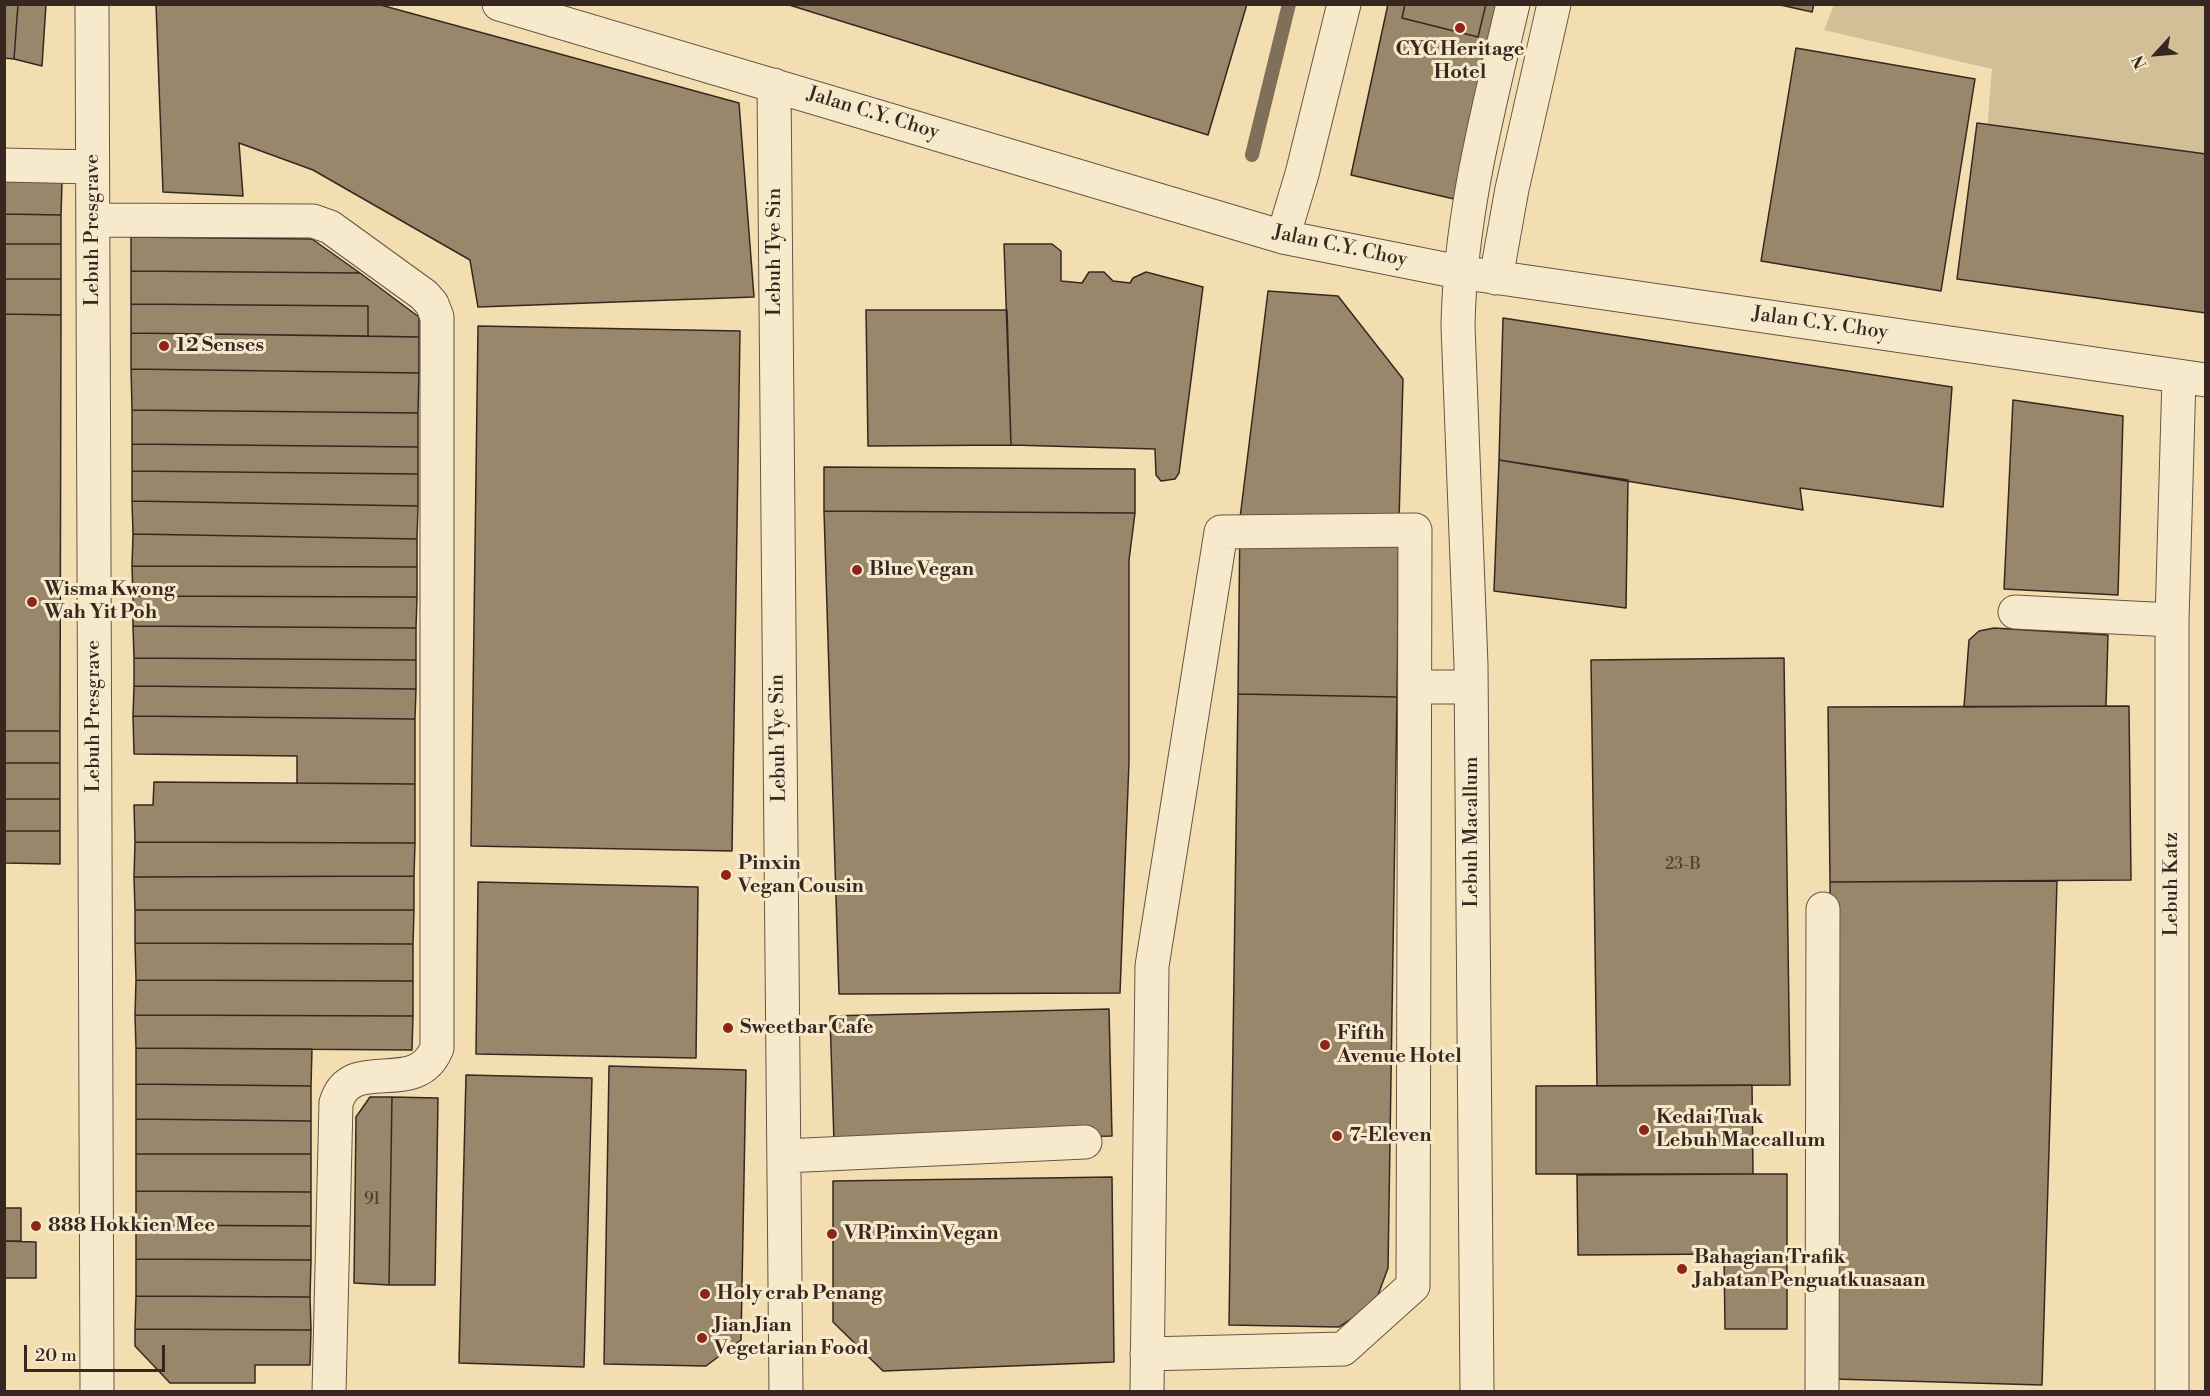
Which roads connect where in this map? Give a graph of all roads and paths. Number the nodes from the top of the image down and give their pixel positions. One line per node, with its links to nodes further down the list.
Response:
1 (92, 4): 8 (street, Lebuh Presgrave)
2 (499, 4): 6 (street, Jalan C.Y. Choy)
3 (1344, 4): 10 (street)
4 (1513, 4): 11 (street, Lebuh Macallum)
5 (1554, 4): 12 (street)
6 (774, 85): 10 (street, Jalan C.Y. Choy); 20 (street, Lebuh Tye Sin)
7 (4, 165): 8 (street)
8 (92, 167): 9 (street, Lebuh Presgrave)
9 (93, 220): 22 (street, Lebuh Presgrave); 23 (street)
10 (1283, 237): 11 (street, Jalan C.Y. Choy)
11 (1459, 272): 12 (street, Jalan C.Y. Choy); 17 (street, Lebuh Macallum)
12 (1496, 278): 13 (street, Jalan C.Y. Choy)
13 (2192, 378): 15 (street, Lebuh Katz)
14 (2015, 612): 15 (street)
15 (2172, 620): 28 (street, Lebuh Katz)
16 (1416, 676): 17 (street); 21 (street); 21 (street)
17 (1471, 676): 26 (street, Lebuh Macallum)
18 (1823, 909): 27 (street)
19 (1085, 1142): 20 (street)
20 (784, 1156): 24 (street, Lebuh Tye Sin)
21 (1147, 1354): 25 (street)
22 (96, 1392)
23 (329, 1392)
24 (786, 1392)
25 (1147, 1392)
26 (1477, 1392)
27 (1822, 1392)
28 (2172, 1392)

